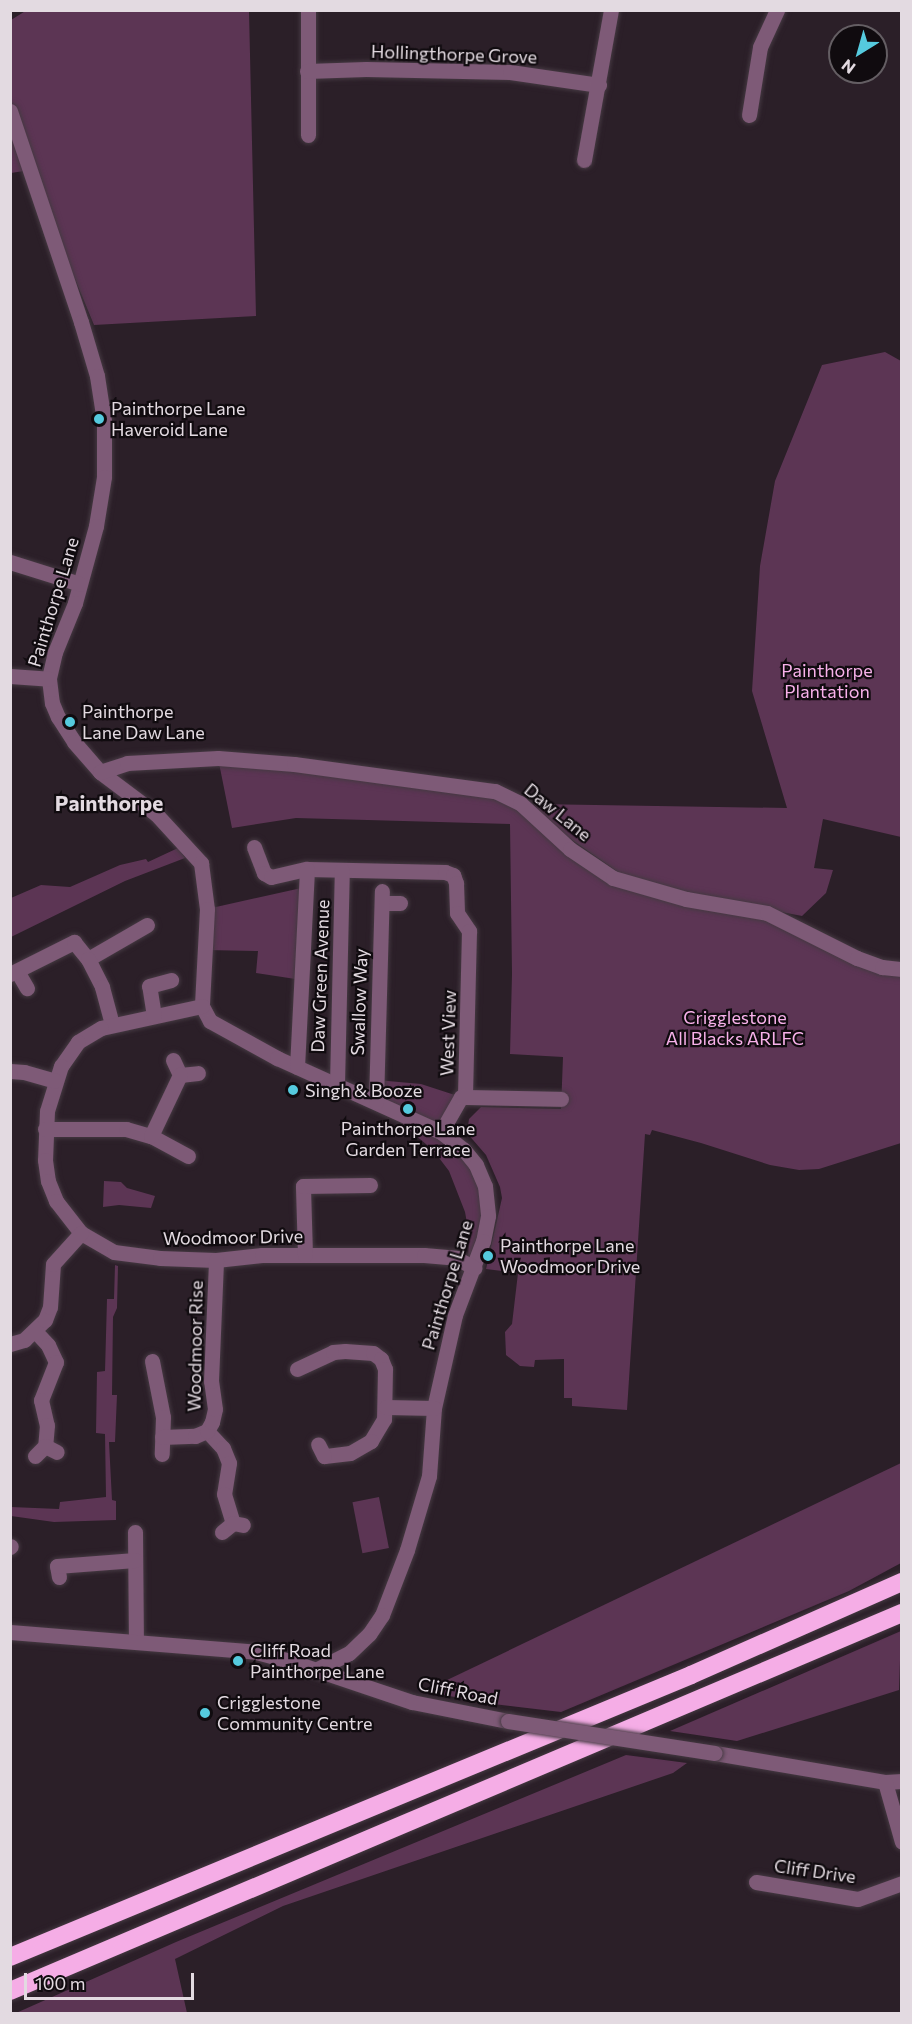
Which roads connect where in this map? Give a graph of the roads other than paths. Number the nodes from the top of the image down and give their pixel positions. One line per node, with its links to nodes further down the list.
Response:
1 (308, 10): 4 (street)
2 (611, 10): 5 (street)
3 (777, 10): 7 (street)
4 (307, 71): 5 (street, Hollingthorpe Grove); 8 (street)
5 (599, 85): 9 (street)
6 (10, 111): 11 (street, Painthorpe Lane)
7 (749, 115)
8 (308, 135)
9 (584, 160)
10 (10, 562): 11 (street)
11 (80, 584): 13 (street, Painthorpe Lane)
12 (10, 676): 13 (street)
13 (49, 679): 14 (street, Painthorpe Lane)
14 (100, 772): 21 (street, Daw Lane); 25 (street, Painthorpe Lane)
15 (254, 848): 16 (street)
16 (307, 869): 17 (street); 29 (street)
17 (342, 870): 34 (street, Daw Green Avenue); 35 (street, West View)
18 (400, 903): 37 (street, Swallow Way)
19 (141, 934): 20 (street)
20 (88, 959): 22 (street); 27 (street)
21 (902, 969)
22 (14, 972): 24 (street)
23 (171, 980): 26 (street)
24 (27, 988)
25 (202, 1006): 26 (street, Woodmoor Drive); 29 (street, Painthorpe Lane)
26 (154, 1016): 27 (street, Woodmoor Drive)
27 (112, 1025): 33 (street, Woodmoor Drive)
28 (173, 1060): 32 (street)
29 (297, 1067): 34 (street, Painthorpe Lane)
30 (10, 1071): 33 (street)
31 (198, 1072): 32 (street)
32 (180, 1075): 40 (street)
33 (55, 1081): 38 (street, Woodmoor Drive)
34 (337, 1084): 37 (street, Painthorpe Lane)
35 (465, 1096): 36 (street); 39 (street)
36 (561, 1099)
37 (376, 1102): 39 (street, Painthorpe Lane)
38 (45, 1129): 40 (street); 43 (street, Woodmoor Drive)
39 (441, 1132): 46 (street, Painthorpe Lane)
40 (151, 1136): 41 (street)
41 (188, 1156)
42 (370, 1185): 44 (street)
43 (81, 1233): 45 (street, Woodmoor Drive); 47 (street)
44 (305, 1255): 45 (street, Woodmoor Drive); 46 (street, Woodmoor Drive)
45 (216, 1260): 53 (street, Woodmoor Rise)
46 (475, 1268): 52 (street, Painthorpe Lane)
47 (35, 1331): 48 (street); 56 (street)
48 (10, 1344)
49 (152, 1361): 54 (street, Woodmoor Rise)
50 (297, 1369): 51 (street)
51 (386, 1407): 52 (street); 55 (street)
52 (434, 1408): 66 (street, Painthorpe Lane)
53 (207, 1431): 54 (street, Woodmoor Rise); 58 (street, Woodmoor Rise)
54 (162, 1437): 57 (street, Woodmoor Rise)
55 (318, 1444)
56 (46, 1451)
57 (162, 1454)
58 (232, 1526)
59 (135, 1533): 60 (street)
60 (135, 1560): 61 (street); 65 (street)
61 (58, 1578)
62 (902, 1582): 72 (highway)
63 (902, 1613): 73 (highway)
64 (10, 1632): 65 (street, Cliff Road)
65 (136, 1642): 66 (street, Cliff Road)
66 (316, 1670): 68 (street, Cliff Road, bridge)
67 (902, 1781): 68 (street, Cliff Road)
68 (885, 1782): 69 (street)
69 (902, 1842)
70 (756, 1882): 71 (street, Cliff Drive)
71 (902, 1883)
72 (11, 1957)
73 (10, 1992)

